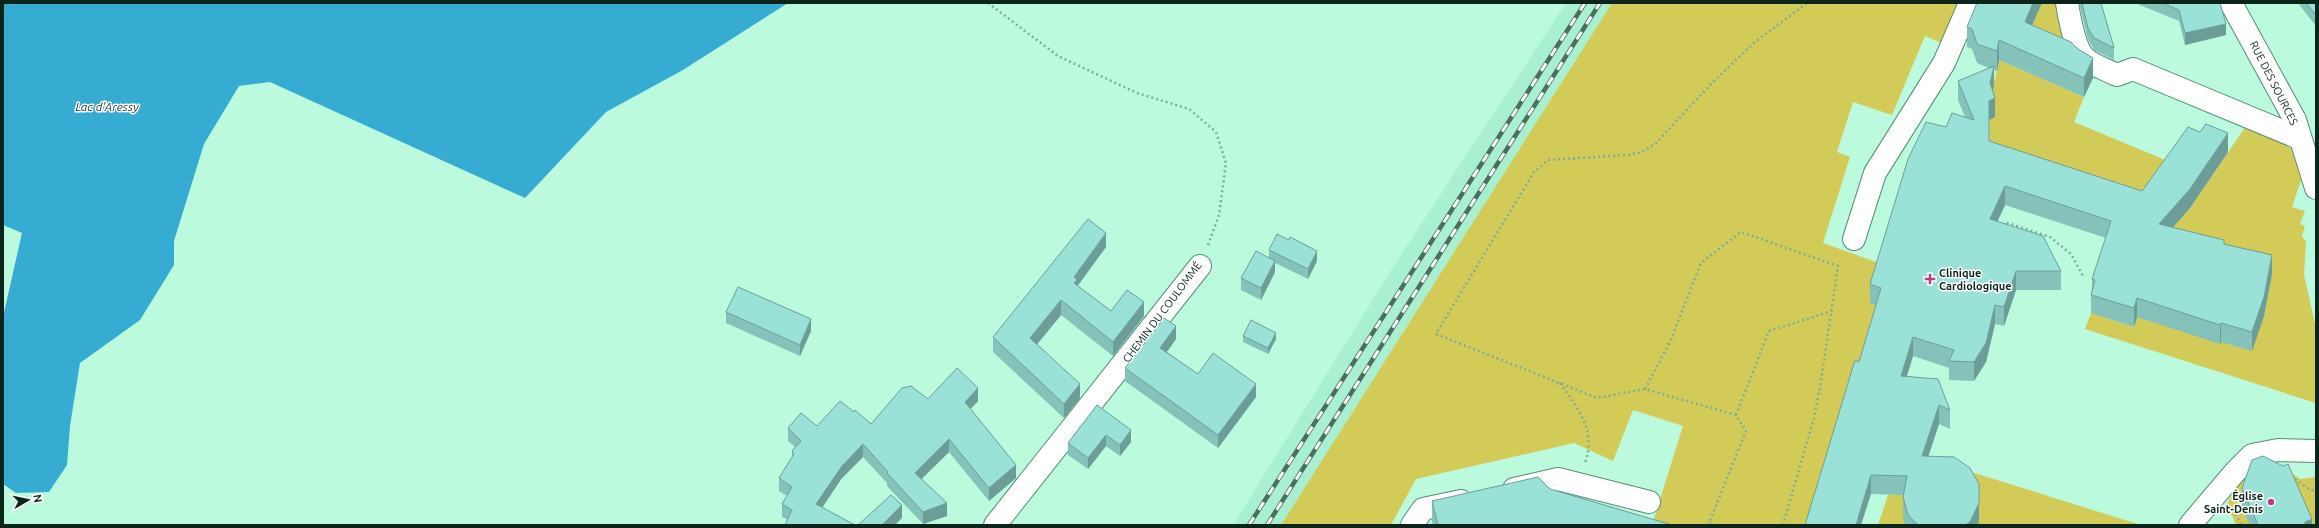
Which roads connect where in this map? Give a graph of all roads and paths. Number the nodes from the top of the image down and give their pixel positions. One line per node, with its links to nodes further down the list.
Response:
1 (988, 3): 10 (path, CHEMIN DU COULOMMÉ)
2 (1807, 3): 13 (path)
3 (1970, 3): 9 (street)
4 (2067, 3): 6 (street)
5 (2231, 3): 6 (street, RUE DES SOURCES)
6 (2299, 138): 7 (street, RUE DES SOURCES)
7 (2316, 188)
8 (2003, 227): 11 (path)
9 (1854, 239)
10 (1200, 266): 22 (street, CHEMIN DU COULOMMÉ)
11 (2083, 276)
12 (1832, 311): 14 (path); 15 (path); 25 (path)
13 (1560, 383): 14 (path); 18 (path)
14 (1646, 389): 15 (path)
15 (1736, 414): 24 (path)
16 (2316, 451): 26 (street)
17 (2288, 474): 19 (path)
18 (1578, 484): 20 (street); 23 (street)
19 (2316, 490)
20 (1649, 502)
21 (2232, 505): 27 (path)
22 (995, 525)
23 (1412, 525)
24 (1716, 525)
25 (1783, 525)
26 (2190, 525)
27 (2241, 525)

